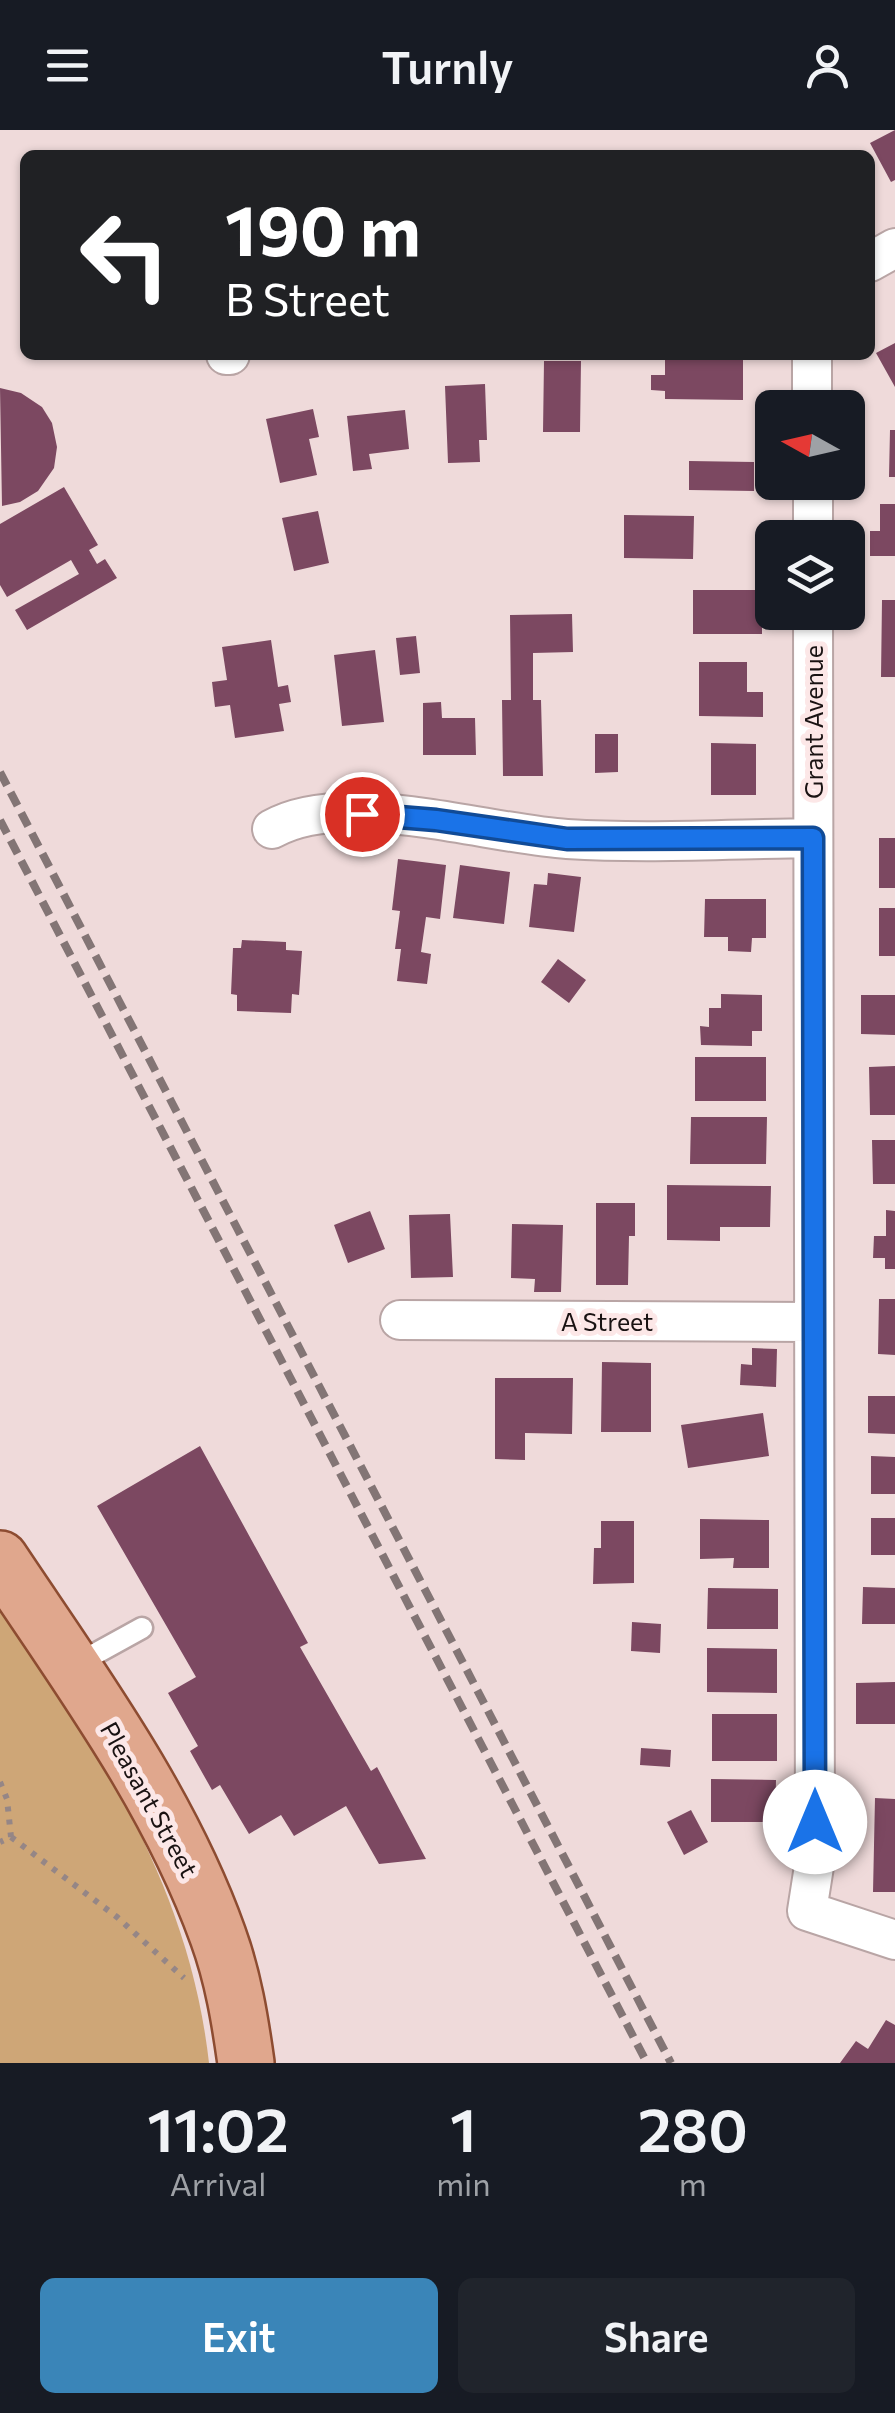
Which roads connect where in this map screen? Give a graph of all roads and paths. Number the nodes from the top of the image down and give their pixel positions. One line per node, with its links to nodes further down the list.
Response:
1 (812, 360): 2 (street)
2 (812, 390)
3 (813, 630): 5 (street, Grant Avenue)
4 (272, 829): 5 (street)
5 (813, 838): 7 (street, Grant Avenue)
6 (400, 1320): 7 (street, A Street)
7 (814, 1322): 14 (street, Grant Avenue)
8 (0, 1559): 10 (main road, Pleasant Street)
9 (142, 1628): 10 (lane)
10 (72, 1667): 15 (main road, Pleasant Street)
11 (0, 1782): 12 (path)
12 (11, 1837): 13 (path); 15 (path)
13 (0, 1842)
14 (895, 1940)
15 (236, 1999): 16 (main road, Pleasant Street)
16 (246, 2063)

